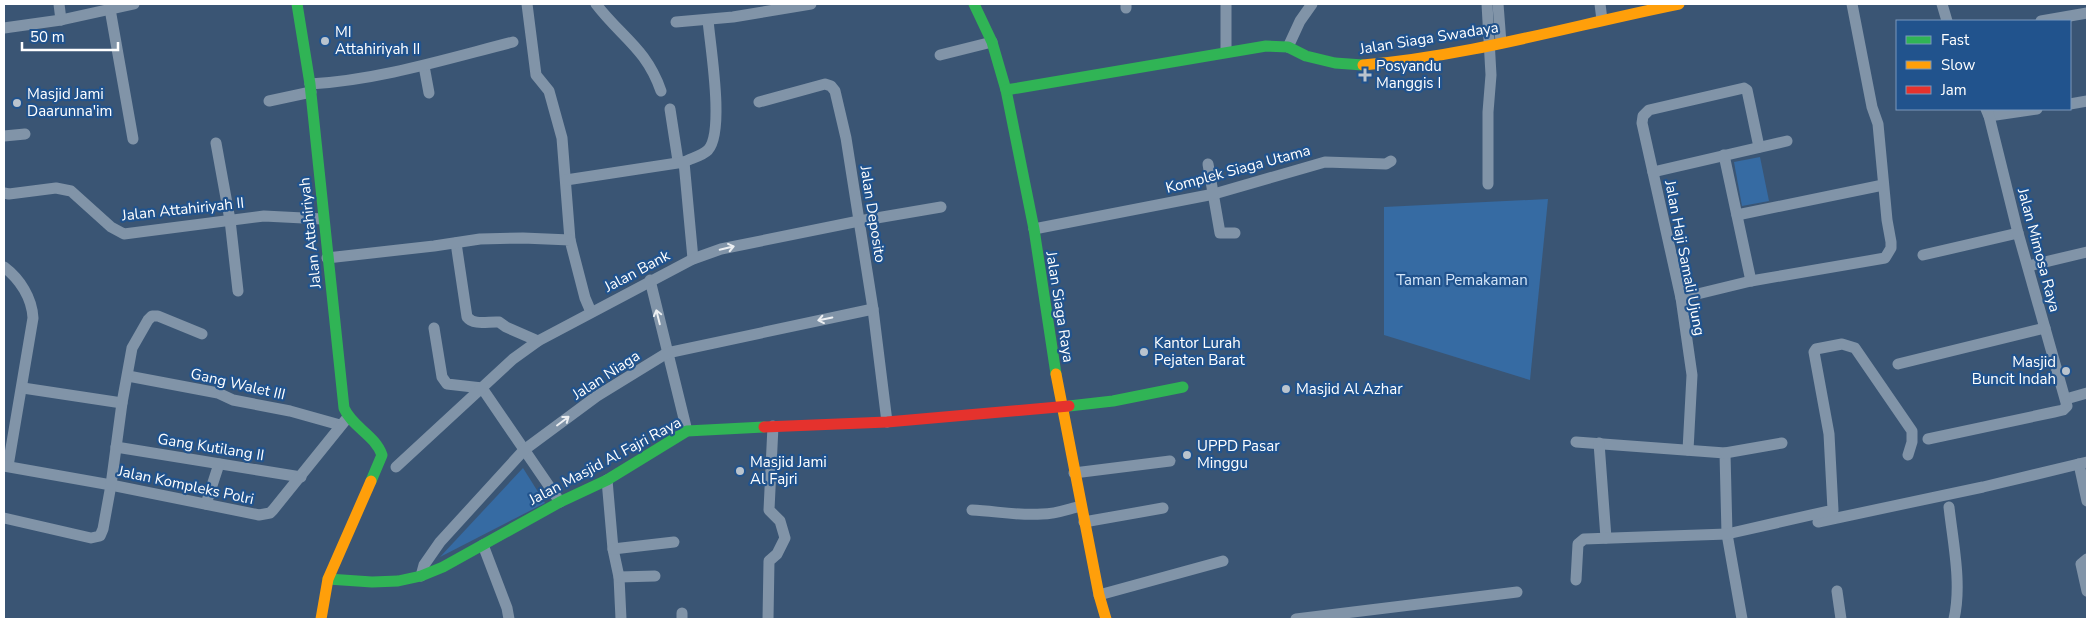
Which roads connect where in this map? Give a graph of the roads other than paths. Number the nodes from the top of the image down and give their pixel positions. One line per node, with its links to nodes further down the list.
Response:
1 (59, 4): 18 (street)
2 (134, 4): 16 (street)
3 (297, 4): 32 (street, Jalan Attahiriyah)
4 (527, 4): 54 (street)
5 (596, 4): 33 (street)
6 (811, 4): 19 (street)
7 (974, 4): 26 (street, Jalan Siaga Raya)
8 (1226, 4): 29 (street)
9 (1312, 4): 28 (street)
10 (1487, 4): 27 (street)
11 (1498, 4): 27 (street)
12 (1600, 4): 20 (street)
13 (1679, 4): 20 (street, Jalan Siaga Swadaya)
14 (1852, 4): 56 (street)
15 (1942, 4): 21 (street)
16 (110, 9): 18 (street); 45 (street)
17 (2087, 13): 22 (street)
18 (60, 20): 24 (street)
19 (708, 20): 23 (street); 51 (street)
20 (1602, 20): 27 (street, Jalan Siaga Swadaya)
21 (1947, 20)
22 (2047, 20)
23 (676, 22)
24 (4, 28)
25 (512, 42): 31 (street)
26 (992, 42): 30 (street); 34 (street, Jalan Siaga Raya)
27 (1495, 44): 28 (street, Jalan Siaga Swadaya); 55 (street)
28 (1288, 47): 29 (street, Jalan Siaga Swadaya)
29 (1226, 51): 34 (street, Jalan Siaga Swadaya)
30 (940, 55)
31 (424, 66): 32 (street); 35 (street)
32 (310, 88): 36 (street); 61 (street, Jalan Attahiriyah)
33 (661, 90)
34 (1006, 90): 64 (street, Jalan Siaga Raya)
35 (429, 93)
36 (269, 101)
37 (2087, 101): 39 (street)
38 (759, 102): 63 (street, Jalan Deposito)
39 (2071, 104)
40 (670, 109): 51 (street)
41 (2020, 110): 42 (street)
42 (1987, 112): 66 (street, Jalan Mimosa Raya)
43 (25, 134): 44 (street)
44 (4, 136)
45 (133, 139)
46 (1787, 141): 48 (street)
47 (216, 142): 62 (street)
48 (1759, 147): 49 (street); 53 (street, Jalan Haji Samali Ujung)
49 (1724, 156): 53 (street); 60 (street)
50 (1391, 161): 58 (street, Komplek Siaga Utama)
51 (681, 162): 54 (street); 72 (street)
52 (1208, 164): 58 (street)
53 (1653, 172): 78 (street, Jalan Haji Samali Ujung)
54 (566, 180): 67 (street)
55 (1488, 184)
56 (1883, 185): 60 (street); 76 (street)
57 (4, 193): 62 (street, Jalan Attahiriyah II)
58 (1214, 194): 64 (street, Komplek Siaga Utama); 65 (street)
59 (942, 207): 63 (street, Jalan Bank)
60 (1737, 215): 76 (street)
61 (323, 219): 62 (street, Jalan Attahiriyah II); 71 (street, Jalan Attahiriyah)
62 (230, 220): 77 (street)
63 (859, 221): 72 (street, Jalan Bank, one-way to 63); 79 (street, Jalan Deposito)
64 (1034, 229): 94 (street, Jalan Siaga Raya)
65 (1235, 233)
66 (2018, 233): 70 (street); 73 (street, Jalan Mimosa Raya)
67 (570, 240): 68 (street); 80 (street)
68 (456, 243): 71 (street); 84 (street)
69 (2087, 252): 73 (street)
70 (1923, 255)
71 (327, 258): 95 (street, Jalan Attahiriyah)
72 (693, 258): 75 (street, Jalan Bank)
73 (2028, 266): 82 (street, Jalan Mimosa Raya)
74 (4, 267): 89 (street)
75 (650, 280): 80 (street, Jalan Bank); 85 (street, one-way to 75)
76 (1751, 281): 78 (street)
77 (238, 291)
78 (1681, 298): 105 (street, Jalan Haji Samali Ujung)
79 (873, 309): 85 (street, Jalan Niaga, one-way to 85); 96 (street, Jalan Deposito)
80 (591, 312): 84 (street, Jalan Bank)
81 (434, 328): 90 (street)
82 (2045, 328): 86 (street); 92 (street, Jalan Mimosa Raya)
83 (202, 334): 87 (street)
84 (538, 341): 90 (street, Jalan Bank)
85 (667, 354): 98 (street); 104 (street, Jalan Niaga, one-way to 85)
86 (1898, 364)
87 (128, 376): 93 (street); 95 (street, Gang Walet III)
88 (1182, 387): 94 (street, Jalan Masjid Al Fajri Raya)
89 (23, 388): 93 (street); 111 (street)
90 (482, 388): 104 (street); 112 (street, Jalan Bank)
91 (2087, 393): 92 (street)
92 (2066, 398): 99 (street)
93 (122, 403): 103 (street)
94 (1061, 407): 96 (street, Jalan Masjid Al Fajri Raya); 113 (street, Jalan Siaga Raya)
95 (344, 421): 114 (street, Jalan Kompleks Polri); 136 (street)
96 (887, 422): 97 (street, Jalan Masjid Al Fajri Raya)
97 (773, 426): 98 (street, Jalan Masjid Al Fajri Raya); 146 (street)
98 (687, 432): 115 (street, Jalan Masjid Al Fajri Raya)
99 (1928, 439)
100 (1576, 442): 101 (street)
101 (1599, 443): 105 (street); 126 (street)
102 (1782, 443): 106 (street)
103 (116, 447): 110 (street, Gang Kutilang II); 116 (street)
104 (524, 450): 118 (street); 133 (street, Jalan Niaga)
105 (1688, 450): 106 (street)
106 (1725, 453): 127 (street)
107 (1908, 455): 127 (street)
108 (1170, 461): 113 (street)
109 (2083, 463): 117 (street); 127 (street)
110 (219, 464): 114 (street, Gang Kutilang II); 119 (street)
111 (6, 466): 116 (street, Jalan Kompleks Polri)
112 (396, 466)
113 (1074, 473): 120 (street, Jalan Siaga Raya)
114 (301, 477): 119 (street, Jalan Kompleks Polri)
115 (607, 480): 118 (street, Jalan Masjid Al Fajri Raya); 130 (street)
116 (111, 485): 119 (street, Jalan Kompleks Polri); 124 (street)
117 (2087, 501)
118 (560, 502): 129 (street, Jalan Masjid Al Fajri Raya)
119 (206, 504)
120 (1081, 506): 123 (street); 125 (street, Jalan Siaga Raya)
121 (1949, 507): 151 (street)
122 (1163, 508): 125 (street)
123 (972, 510)
124 (4, 518)
125 (1084, 522): 141 (street, Jalan Siaga Raya)
126 (1606, 538): 127 (street); 137 (street)
127 (1727, 538): 149 (street)
128 (674, 542): 130 (street)
129 (483, 545): 133 (street, Jalan Masjid Al Fajri Raya); 144 (street)
130 (613, 549): 135 (street)
131 (2087, 559): 138 (street)
132 (1223, 561): 141 (street)
133 (421, 576): 136 (street, Jalan Masjid Al Fajri Raya)
134 (654, 576): 135 (street)
135 (620, 577): 145 (street)
136 (328, 579): 143 (street)
137 (1576, 580)
138 (2087, 590)
139 (1837, 591): 150 (street)
140 (1517, 592): 142 (street)
141 (1099, 595): 147 (street, Jalan Siaga Raya)
142 (1382, 614): 148 (street)
143 (321, 619)
144 (509, 619)
145 (621, 619)
146 (768, 619)
147 (1106, 619)
148 (1296, 619)
149 (1742, 619)
150 (1841, 619)
151 (1954, 619)

